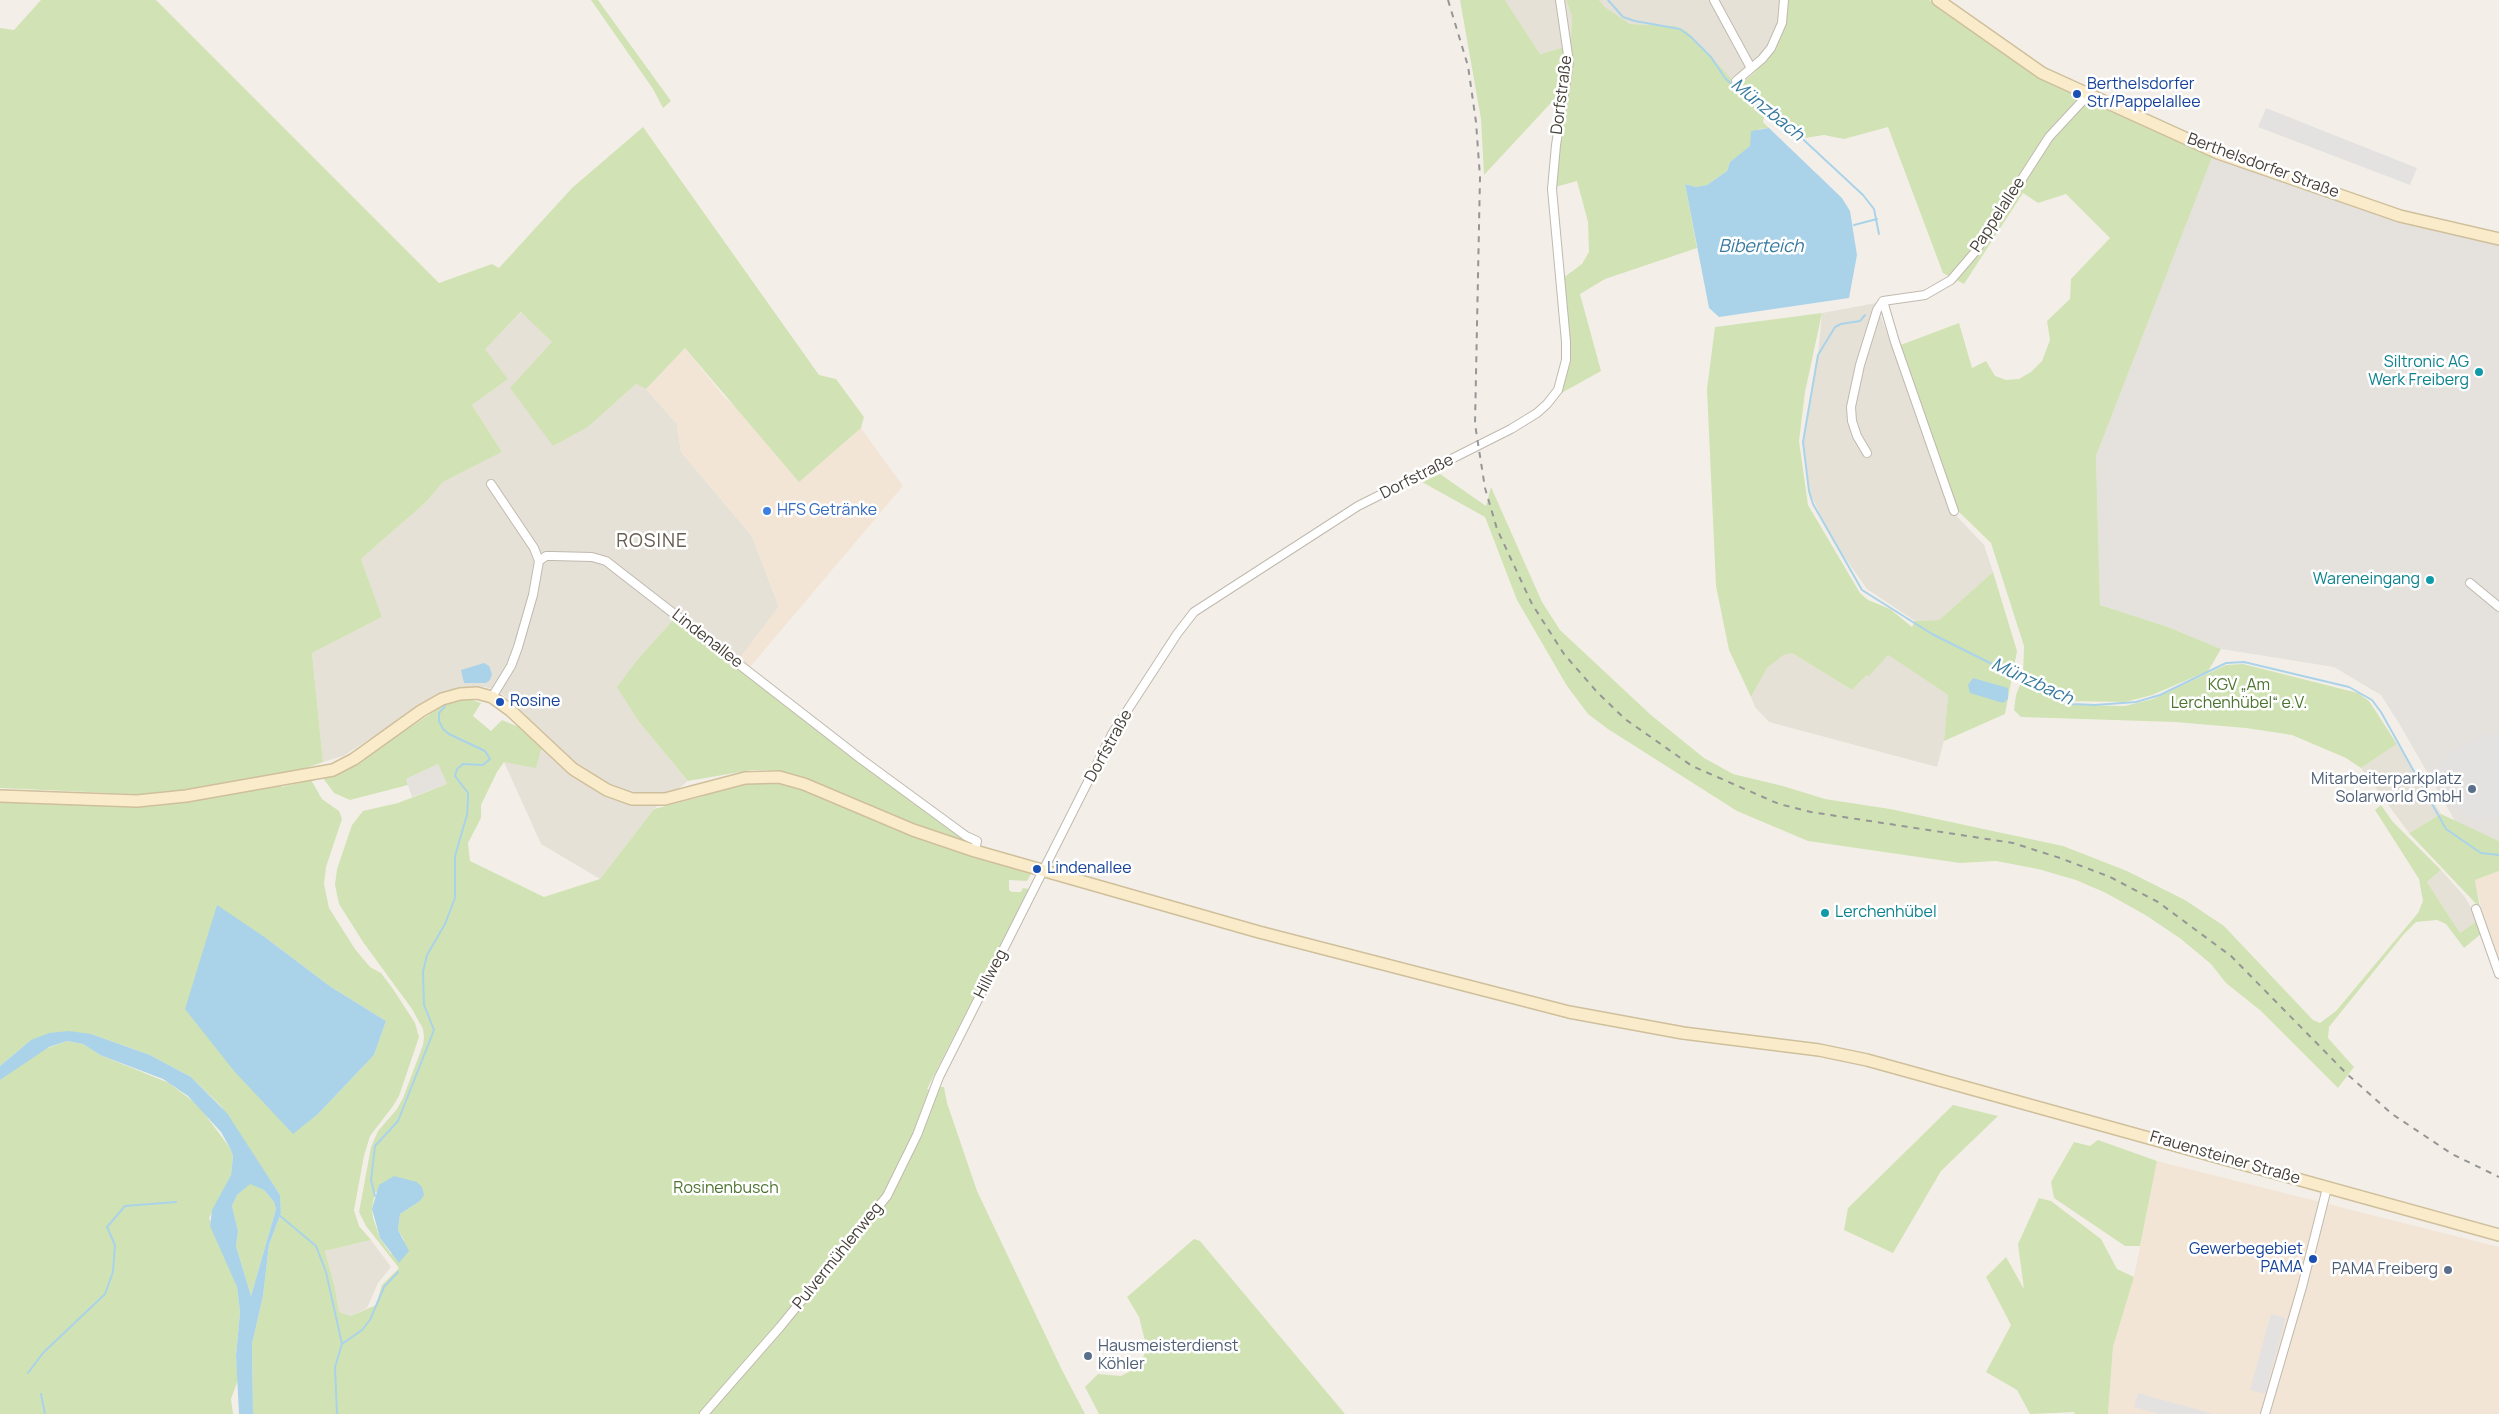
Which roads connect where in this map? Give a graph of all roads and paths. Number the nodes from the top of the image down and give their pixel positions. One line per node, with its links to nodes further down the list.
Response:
1 (1560, 0): 19 (street, Dorfstraße)
2 (1714, 0): 5 (street)
3 (1784, 0): 5 (street)
4 (1938, 0): 7 (main road, Berthelsdorfer Straße)
5 (1751, 68): 6 (street)
6 (1736, 81)
7 (2088, 94): 8 (main road, Berthelsdorfer Straße); 9 (street, Pappelallee)
8 (2499, 239)
9 (1883, 301): 10 (street); 12 (street)
10 (1867, 453)
11 (492, 484): 13 (street)
12 (1954, 511)
13 (539, 561): 16 (street); 18 (street, Lindenallee)
14 (2470, 583): 15 (street)
15 (2499, 607)
16 (492, 697): 17 (main road); 18 (main road, Frauensteiner Straße)
17 (0, 796)
18 (975, 851): 19 (main road, Frauensteiner Straße)
19 (1044, 871): 22 (street, Hillweg); 23 (main road, Frauensteiner Straße)
20 (2476, 910): 21 (street)
21 (2499, 974)
22 (939, 1078): 25 (street, Pulvermühlenweg)
23 (2326, 1188): 24 (main road, Frauensteiner Straße); 26 (street)
24 (2499, 1235)
25 (704, 1414)
26 (2265, 1414)

